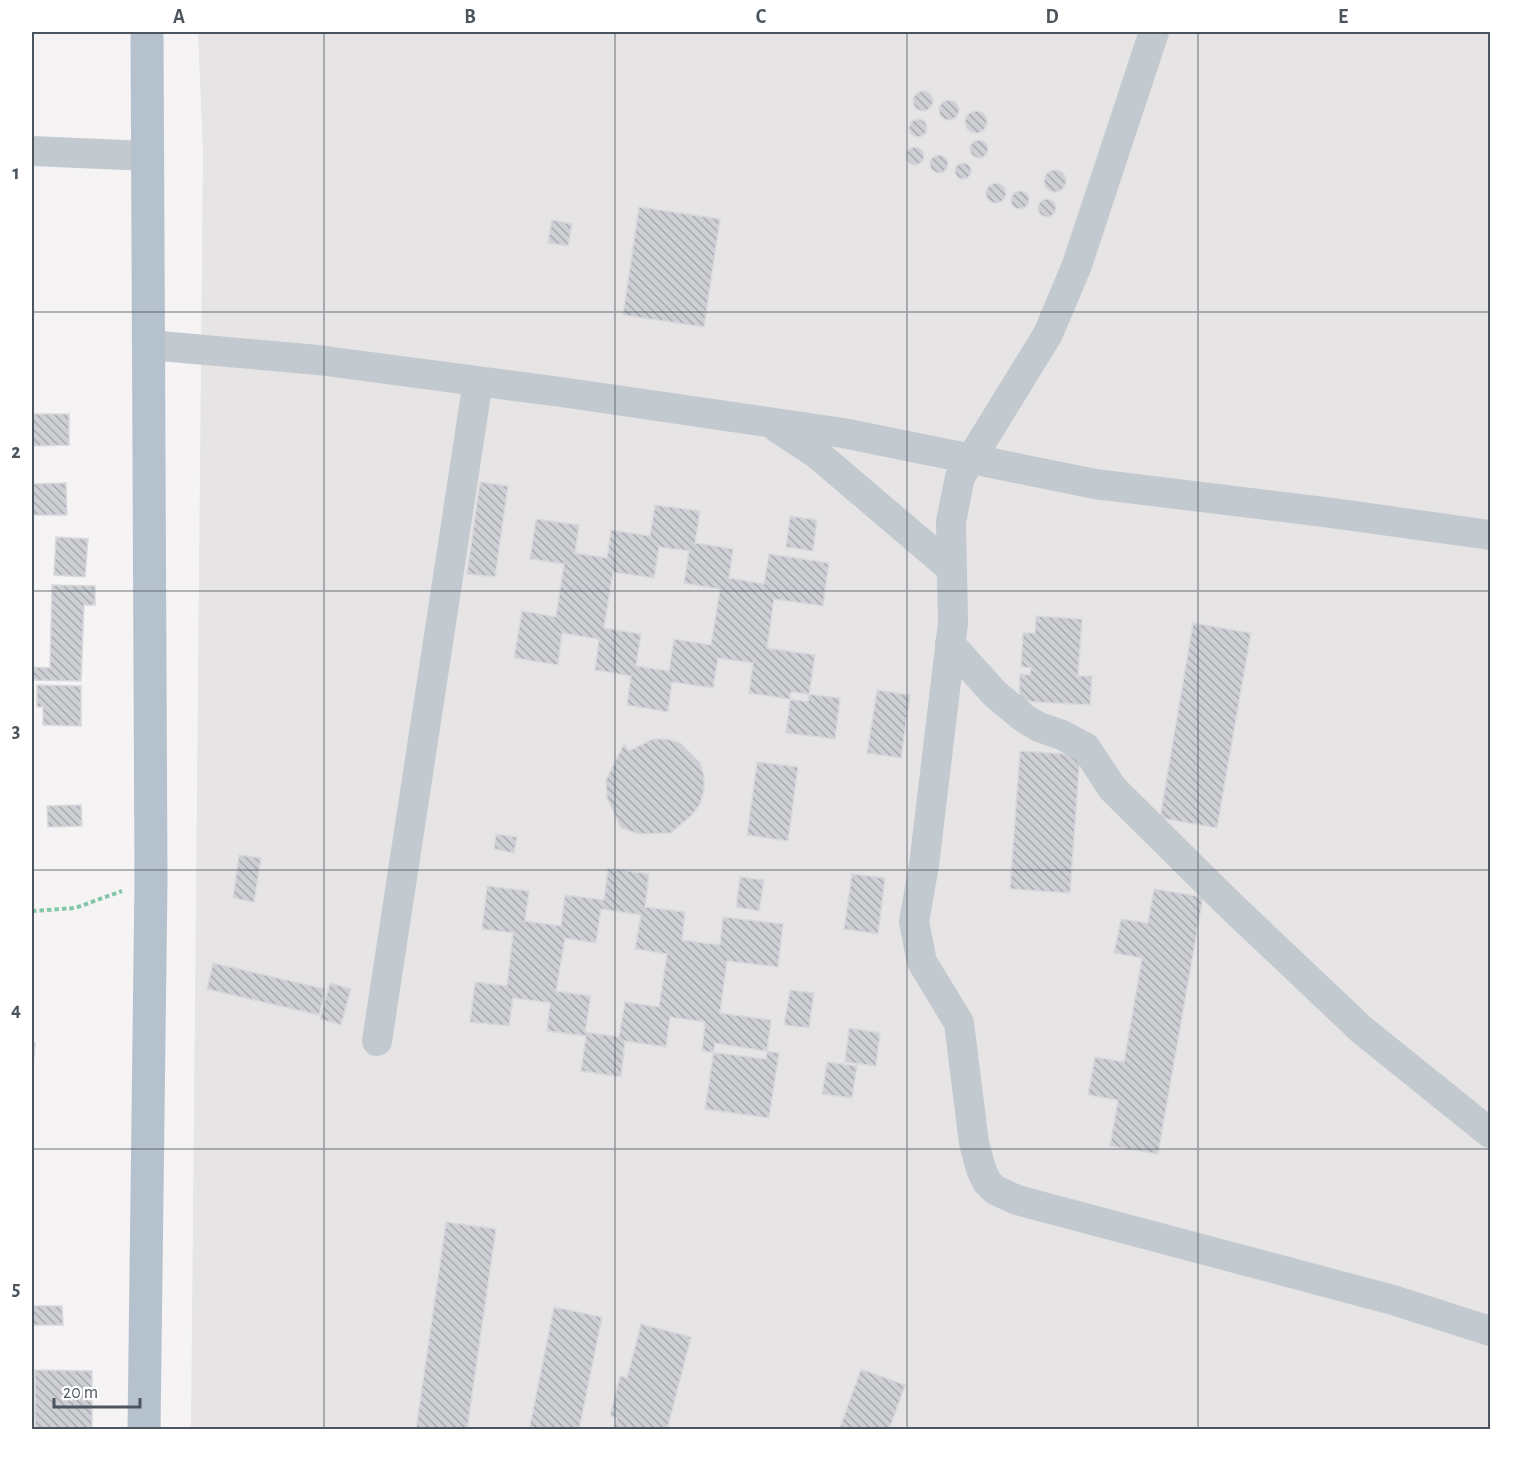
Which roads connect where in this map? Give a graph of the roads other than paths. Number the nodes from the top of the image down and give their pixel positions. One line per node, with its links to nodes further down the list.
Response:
1 (147, 32): 4 (main road)
2 (1154, 32): 8 (street)
3 (32, 151): 4 (street)
4 (148, 156): 5 (main road)
5 (148, 345): 6 (street); 15 (main road)
6 (478, 381): 7 (street); 12 (street)
7 (769, 423): 8 (street); 10 (street)
8 (971, 457): 9 (street); 10 (street)
9 (1491, 536)
10 (951, 568): 11 (street)
11 (950, 644): 13 (street); 14 (street)
12 (377, 1041)
13 (1491, 1133)
14 (1491, 1331)
15 (144, 1430)

